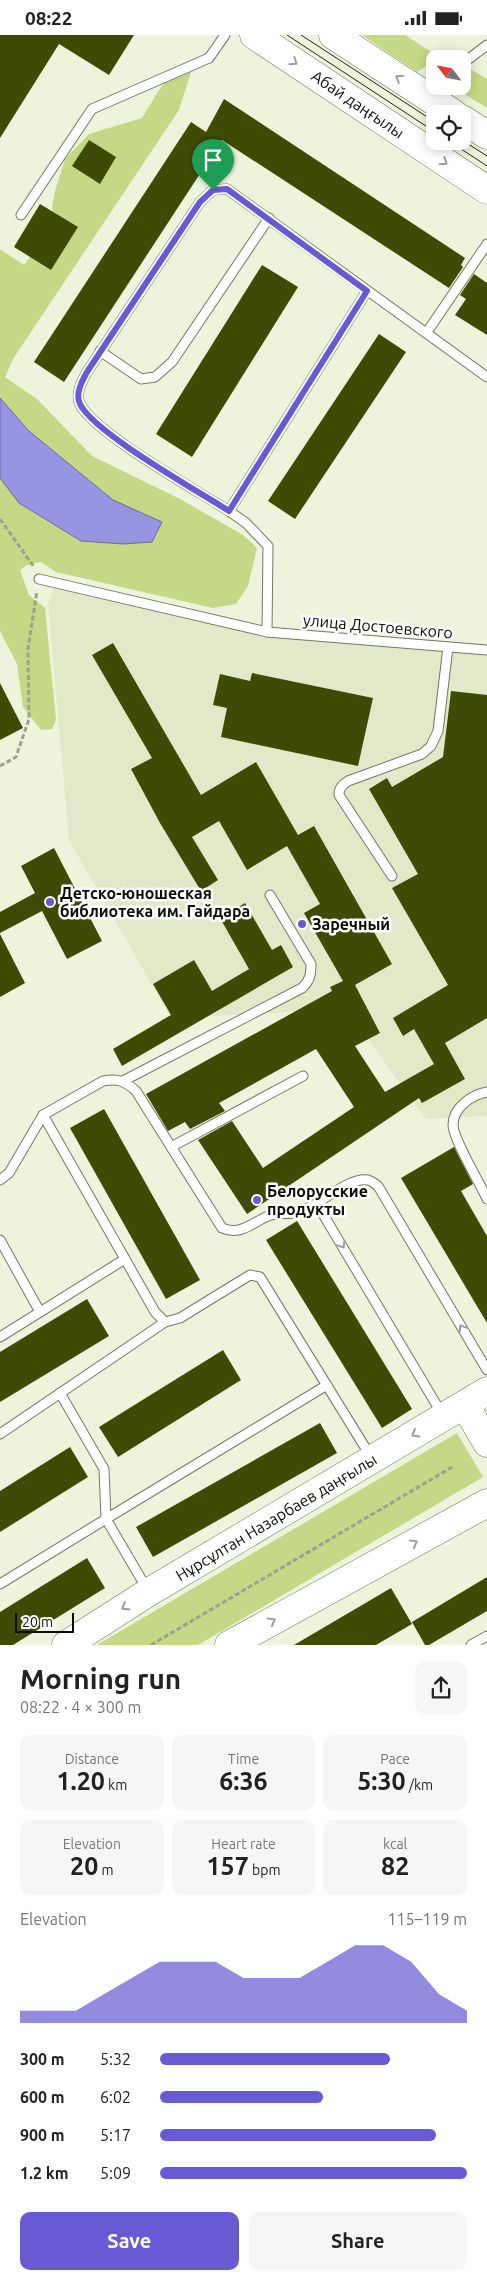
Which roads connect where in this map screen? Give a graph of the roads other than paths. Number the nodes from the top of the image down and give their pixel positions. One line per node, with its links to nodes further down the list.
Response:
1 (224, 35): 10 (lane)
2 (254, 35): 9 (main road, Абай даңғылы, one-way to 9)
3 (333, 35): 6 (main road, one-way to 3)
4 (487, 45): 5 (lane)
5 (471, 57)
6 (443, 105)
7 (471, 125): 8 (main road)
8 (487, 135)
9 (487, 191)
10 (21, 215)
11 (269, 218): 13 (lane); 15 (lane); 15 (lane)
12 (487, 244): 14 (lane)
13 (367, 291): 14 (lane); 17 (lane)
14 (426, 332): 16 (lane)
15 (100, 351): 17 (lane)
16 (487, 377)
17 (229, 511): 19 (lane)
18 (39, 579): 19 (lane, улица Достоевского)
19 (267, 632): 20 (lane, улица Достоевского)
20 (448, 647): 21 (lane, улица Достоевского); 22 (lane)
21 (487, 649)
22 (392, 876)
23 (270, 895): 25 (lane)
24 (303, 1075): 28 (lane)
25 (122, 1081): 27 (lane); 28 (lane)
26 (487, 1093): 30 (lane)
27 (43, 1115): 29 (lane); 33 (lane)
28 (171, 1147): 31 (lane)
29 (0, 1180)
30 (487, 1199)
31 (317, 1204): 37 (lane, one-way to 31); 40 (lane, one-way to 40)
32 (0, 1240): 34 (lane)
33 (125, 1259): 34 (lane); 35 (lane)
34 (40, 1312): 36 (lane)
35 (165, 1322): 38 (lane); 39 (lane)
36 (0, 1337)
37 (487, 1369)
38 (327, 1385): 43 (lane); 45 (lane)
39 (60, 1393): 41 (lane); 45 (lane)
40 (465, 1404): 42 (main road); 43 (main road, Нұрсұлтан Назарбаев даңғылы, one-way to 43)
41 (0, 1434)
42 (487, 1443)
43 (372, 1460): 47 (main road, Нұрсұлтан Назарбаев даңғылы)
44 (487, 1503): 50 (main road, one-way to 44)
45 (106, 1519): 46 (lane); 47 (lane)
46 (0, 1584)
47 (149, 1592): 49 (main road, Нұрсұлтан Назарбаев даңғылы, one-way to 49)
48 (487, 1637): 51 (lane)
49 (66, 1645)
50 (229, 1645)
51 (471, 1645)

